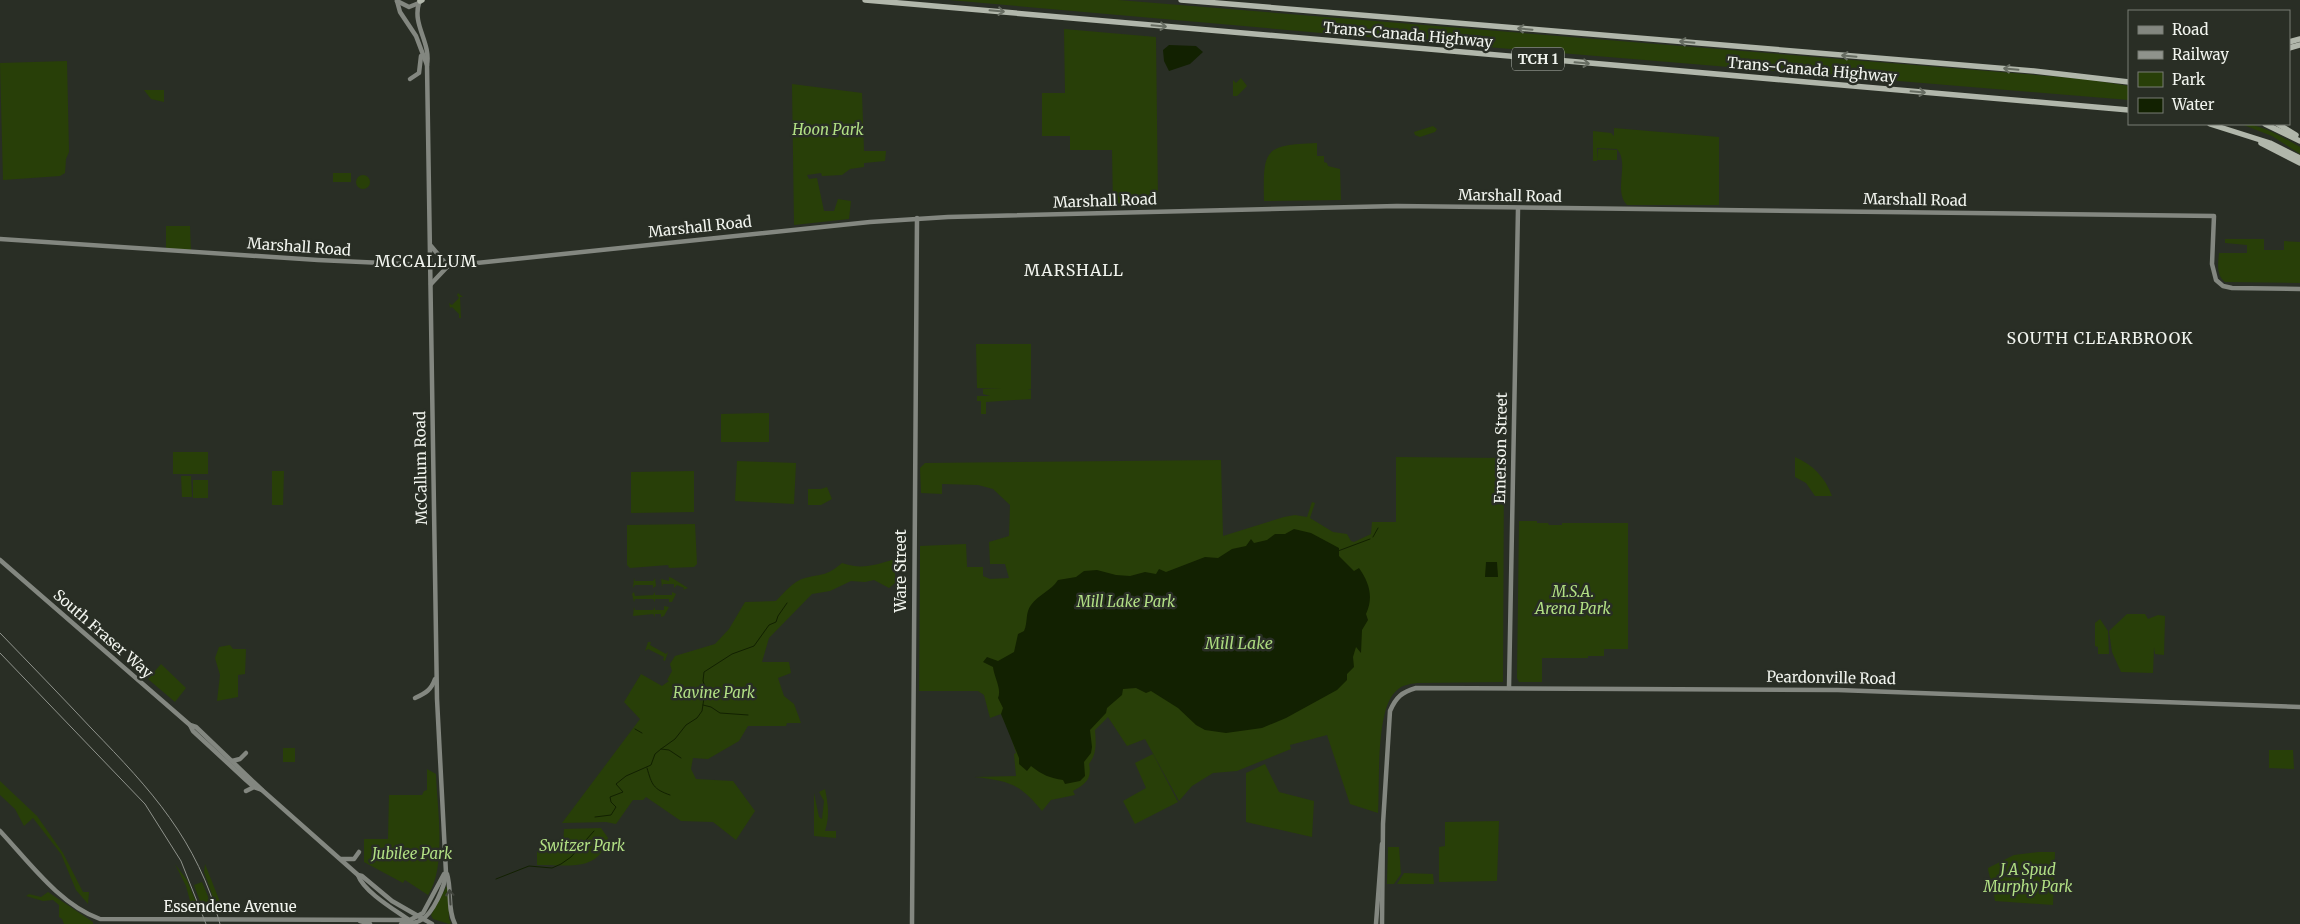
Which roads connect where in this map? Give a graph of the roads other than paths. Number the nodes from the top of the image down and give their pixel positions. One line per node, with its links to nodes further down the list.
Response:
1 (396, 0): 4 (main road); 7 (main road, McCallum Road)
2 (865, 0): 11 (highway, Trans-Canada Highway / TCH 1, one-way to 11)
3 (1181, 0): 10 (highway, Trans-Canada Highway / TCH 1, one-way to 3)
4 (420, 1): 8 (main road, McCallum Road)
5 (2300, 42): 6 (highway)
6 (2290, 46)
7 (421, 52): 8 (main road, McCallum Road); 9 (main road)
8 (427, 65): 23 (main road, McCallum Road)
9 (410, 79)
10 (2128, 80)
11 (2128, 110)
12 (2214, 125): 15 (highway)
13 (2267, 125): 17 (highway)
14 (2280, 125): 16 (highway)
15 (2236, 131): 18 (highway); 19 (highway)
16 (2300, 138)
17 (2300, 141)
18 (2300, 158)
19 (2300, 162)
20 (1518, 209): 21 (main road, Marshall Road); 27 (main road, Marshall Road); 30 (main road, Emerson Street)
21 (916, 218): 25 (main road, Marshall Road); 57 (main road, Ware Street)
22 (0, 239): 24 (main road, Marshall Road)
23 (430, 245): 24 (main road, McCallum Road); 25 (main road)
24 (430, 266): 25 (main road, Marshall Road); 26 (main road, McCallum Road)
25 (448, 266): 26 (main road)
26 (431, 284): 29 (main road, McCallum Road)
27 (2300, 289)
28 (0, 560): 35 (main road, South Fraser Way)
29 (436, 675): 31 (main road); 44 (main road, McCallum Road)
30 (1509, 688): 33 (main road, Peardonville Road); 46 (main road, Peardonville Road)
31 (415, 698)
32 (2300, 703): 33 (main road)
33 (2293, 707): 34 (main road)
34 (2300, 709)
35 (190, 725): 37 (main road, South Fraser Way); 38 (main road, South Fraser Way)
36 (246, 753): 37 (main road)
37 (232, 760): 39 (main road, South Fraser Way)
38 (254, 787): 39 (main road, South Fraser Way); 40 (main road)
39 (262, 790): 43 (main road, South Fraser Way)
40 (246, 791)
41 (0, 831): 52 (main road, Essendene Avenue)
42 (359, 852): 43 (main road)
43 (340, 859): 45 (main road, South Fraser Way)
44 (445, 870): 51 (main road, McCallum Road); 56 (main road, one-way to 44)
45 (358, 875): 47 (main road, South Fraser Way); 51 (main road, South Fraser Way)
46 (1381, 889): 58 (main road); 59 (main road)
47 (396, 911): 48 (main road); 49 (main road, South Fraser Way)
48 (392, 920): 49 (main road, Essendene Avenue); 50 (main road, Essendene Avenue)
49 (410, 920): 51 (main road, South Fraser Way)
50 (360, 921): 52 (main road, Essendene Avenue); 53 (main road, Essendene Avenue)
51 (419, 921): 54 (main road); 55 (main road, South Fraser Way)
52 (186, 922)
53 (370, 924)
54 (402, 924)
55 (432, 924)
56 (455, 924)
57 (912, 924)
58 (1376, 924)
59 (1382, 924)

